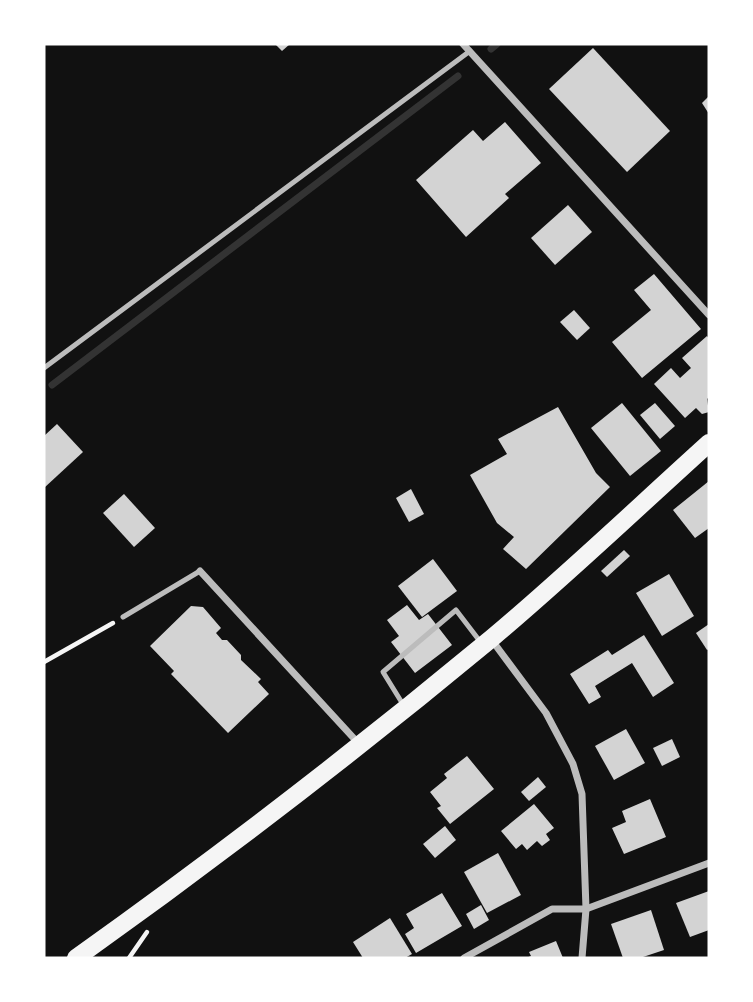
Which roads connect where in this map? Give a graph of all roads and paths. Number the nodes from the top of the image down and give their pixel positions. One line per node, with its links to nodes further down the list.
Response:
1 (463, 44): 2 (street)
2 (470, 51): 3 (street); 4 (lane)
3 (709, 314)
4 (44, 368)
5 (709, 443): 8 (main road)
6 (200, 571): 7 (lane); 11 (street)
7 (123, 617): 9 (path)
8 (487, 642): 10 (main road); 10 (lane); 13 (street)
9 (44, 662)
10 (406, 709): 11 (main road)
11 (361, 746): 14 (main road)
12 (709, 863): 13 (street)
13 (586, 909): 15 (street); 16 (street)
14 (76, 958)
15 (464, 958)
16 (582, 958)

